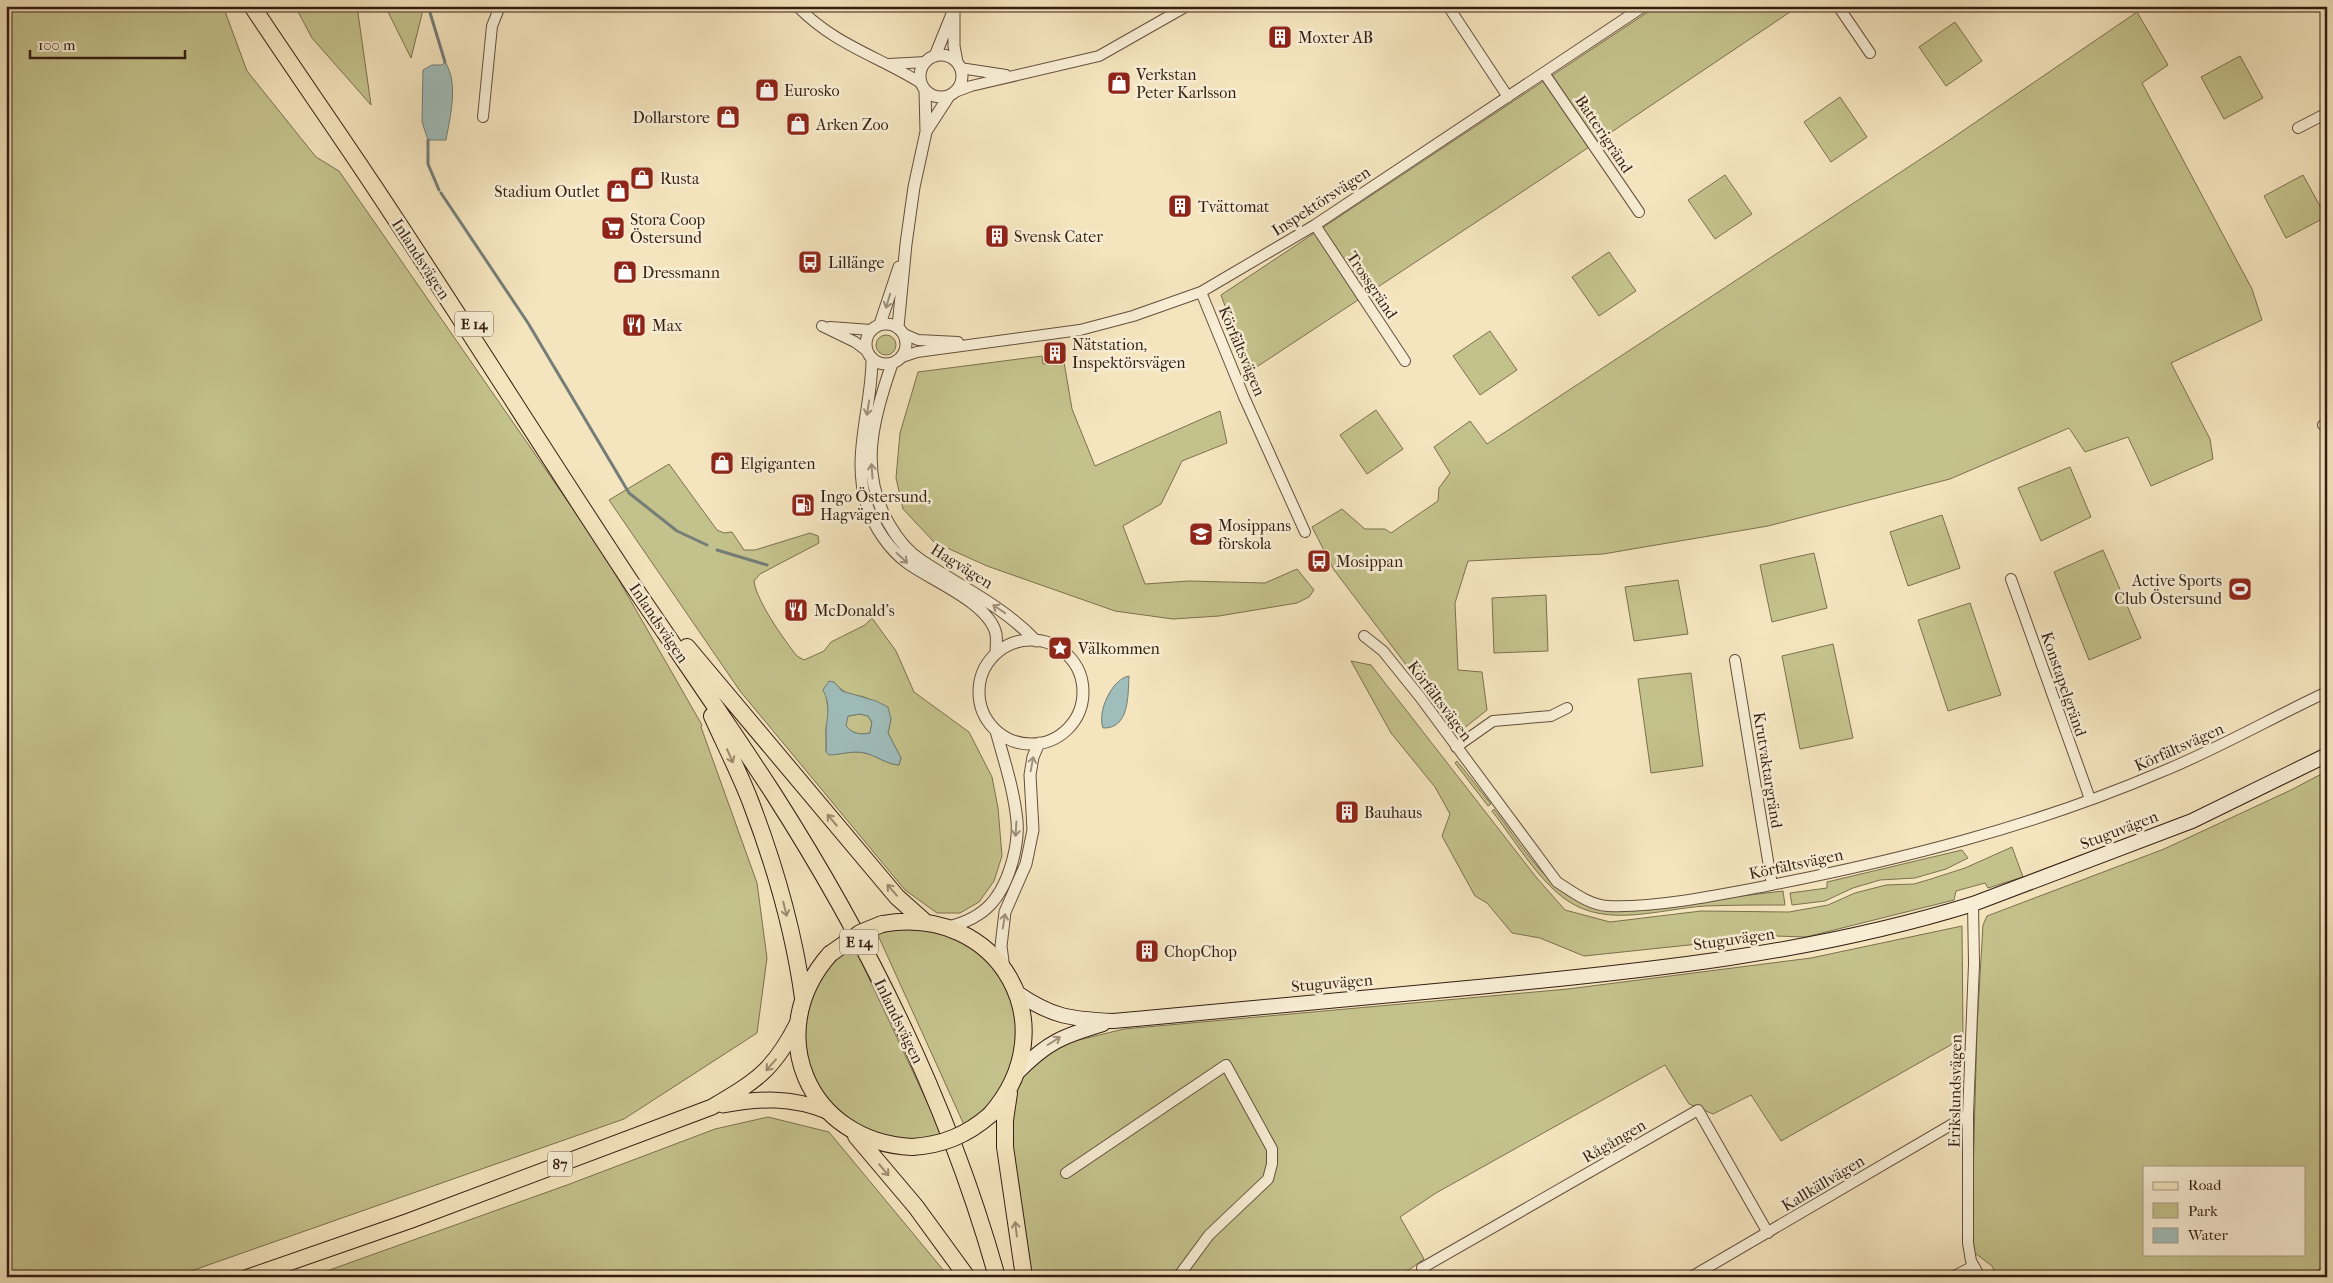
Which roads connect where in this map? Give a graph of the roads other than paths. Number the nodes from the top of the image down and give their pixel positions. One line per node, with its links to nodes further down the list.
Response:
1 (252, 6): 36 (highway, Inlandsvägen / E 14)
2 (263, 6): 39 (highway, Inlandsvägen / E 14)
3 (500, 6): 20 (street)
4 (797, 6): 12 (street)
5 (1187, 6): 15 (street)
6 (1448, 6): 18 (street)
7 (1644, 6): 14 (street, Inspektörsvägen)
8 (1838, 6): 10 (street)
9 (954, 7): 11 (street); 13 (street)
10 (1870, 53)
11 (930, 59): 12 (street); 13 (street); 16 (street)
12 (888, 64): 16 (street)
13 (958, 65): 15 (street); 17 (street)
14 (1544, 73): 18 (street, Inspektörsvägen); 23 (street, Batterigränd)
15 (1014, 76): 17 (street)
16 (923, 86): 17 (street); 22 (street)
17 (952, 94): 22 (street)
18 (1508, 97): 24 (street, Inspektörsvägen)
19 (2327, 113): 21 (street)
20 (483, 117)
21 (2298, 128)
22 (926, 132): 25 (street)
23 (1639, 212)
24 (1315, 225): 26 (street, Inspektörsvägen); 32 (street, Trossgränd)
25 (906, 244): 27 (street, one-way to 27); 28 (street)
26 (1201, 292): 29 (street, Inspektörsvägen); 34 (street, Körfältsvägen)
27 (876, 327): 28 (street); 30 (street); 30 (street)
28 (901, 331): 29 (street, Inspektörsvägen); 31 (street)
29 (982, 343): 31 (street, Inspektörsvägen)
30 (870, 355): 33 (street); 40 (street, Hagvägen, one-way to 40)
31 (902, 357): 33 (street)
32 (1405, 361)
33 (892, 364): 38 (street, Hagvägen, one-way to 33)
34 (1305, 532)
35 (2011, 579): 48 (street, Konstapelgränd)
36 (668, 635): 55 (highway, one-way to 55); 71 (highway, Inlandsvägen / E 14)
37 (1364, 636): 46 (street, Körfältsvägen)
38 (1036, 641): 40 (street); 45 (street)
39 (684, 643): 51 (highway, one-way to 39); 72 (highway, Inlandsvägen / E 14)
40 (996, 653): 44 (street)
41 (1735, 660): 49 (street, Krutvaktargränd)
42 (2327, 692): 48 (street, Körfältsvägen)
43 (1567, 708): 46 (street)
44 (996, 731): 45 (street); 52 (street, one-way to 52)
45 (1039, 743): 53 (street, one-way to 45)
46 (1456, 747): 49 (street, Körfältsvägen)
47 (2327, 755): 50 (main road, Stuguvägen)
48 (2090, 799): 49 (street, Körfältsvägen)
49 (1772, 885)
50 (1973, 904): 56 (main road, Stuguvägen); 62 (street, Erikslundsvägen)
51 (924, 922): 52 (highway); 55 (highway, bridge)
52 (948, 927): 53 (highway)
53 (1004, 969): 54 (highway)
54 (1016, 992): 56 (main road, Stuguvägen); 58 (highway)
55 (803, 998): 57 (highway)
56 (1113, 1021): 58 (main road, Stuguvägen, one-way to 56)
57 (797, 1024): 60 (main road, one-way to 60); 61 (highway)
58 (1017, 1073): 59 (highway)
59 (1010, 1088): 63 (highway, bridge); 73 (highway, one-way to 59)
60 (712, 1107): 61 (main road); 69 (main road, 87)
61 (827, 1111): 63 (highway)
62 (1968, 1115): 65 (street, Kallkällvägen); 66 (street, Erikslundsvägen)
63 (854, 1132): 70 (highway, one-way to 70)
64 (1066, 1173): 74 (street)
65 (1768, 1233): 68 (street, Rågången); 75 (street, Kallkällvägen)
66 (1974, 1266): 76 (street); 77 (street, Erikslundsvägen)
67 (2327, 1271): 78 (street)
68 (1425, 1272)
69 (248, 1277)
70 (967, 1277)
71 (997, 1277)
72 (1006, 1277)
73 (1024, 1277)
74 (1178, 1277)
75 (1692, 1277)
76 (1952, 1277)
77 (1980, 1277)
78 (2319, 1277)

